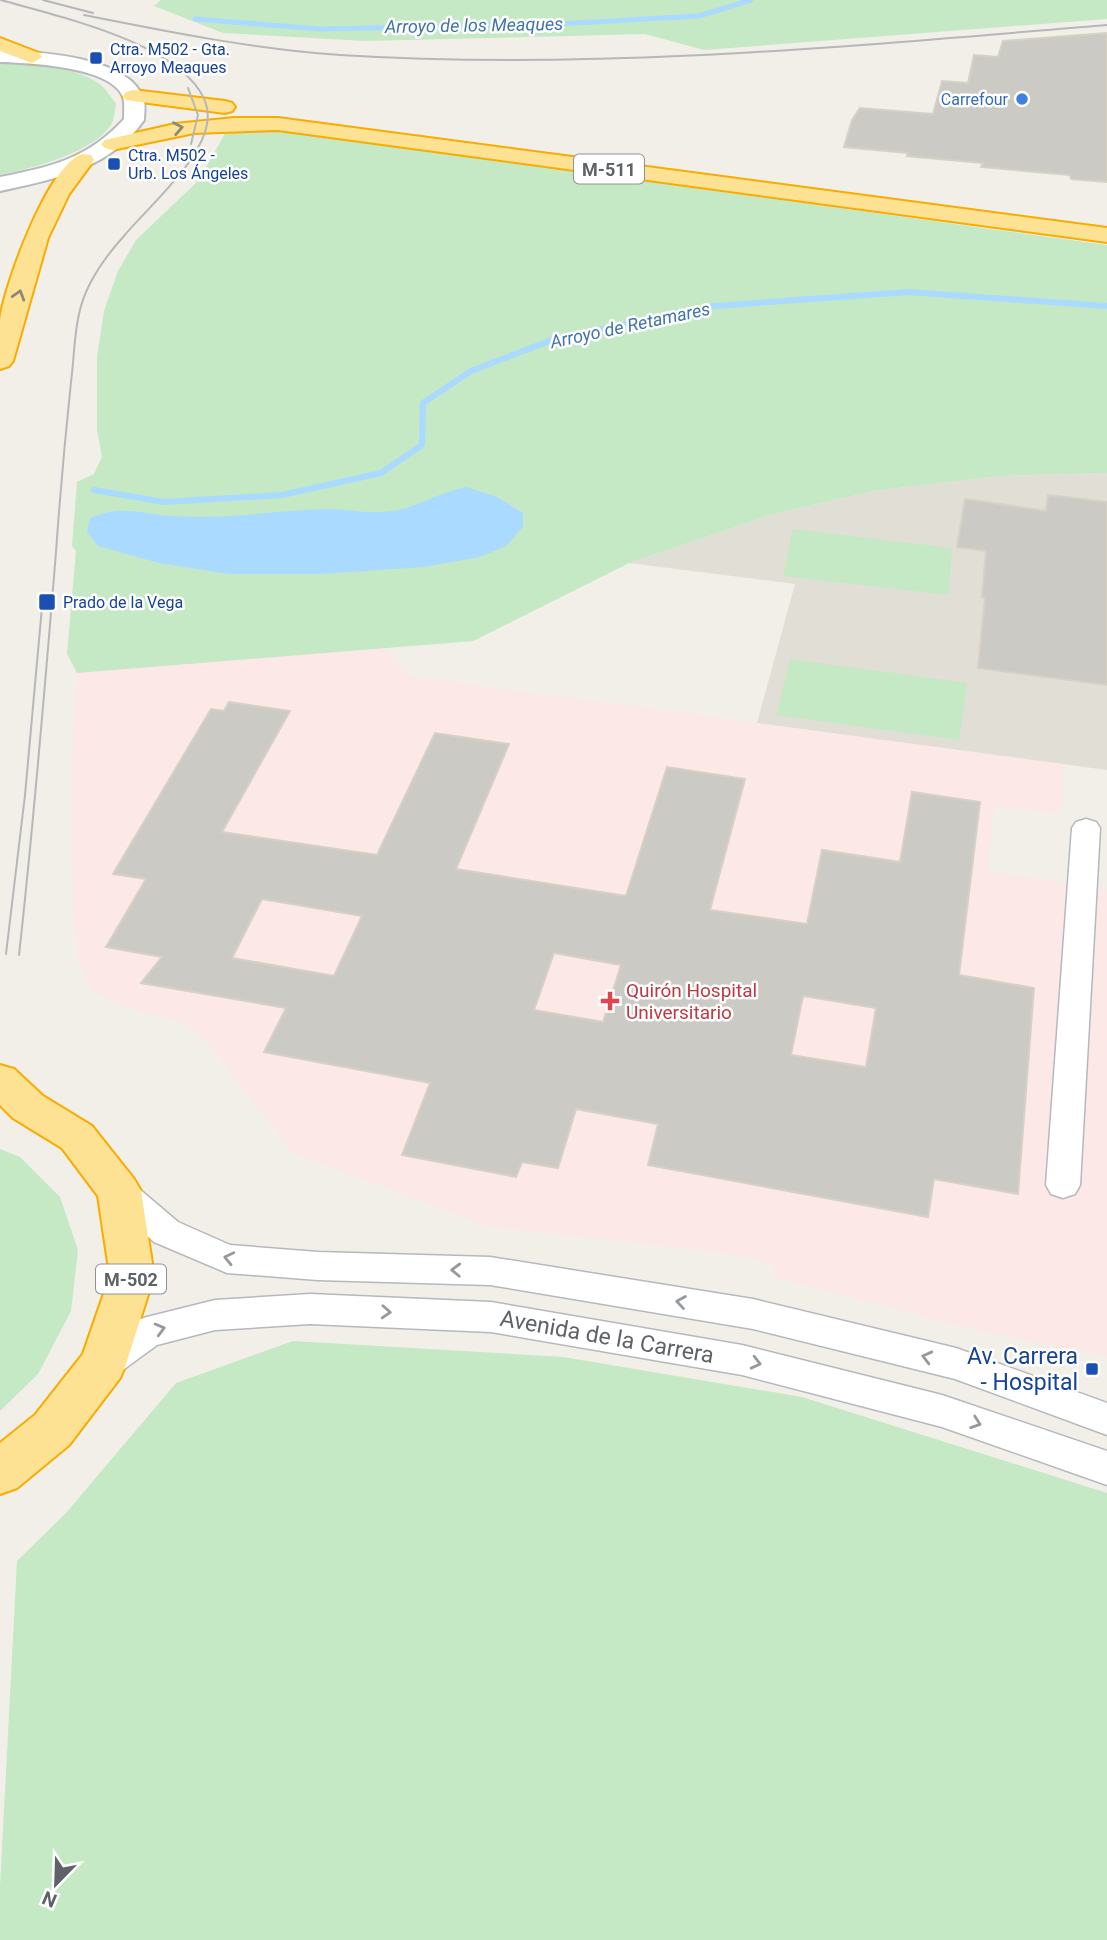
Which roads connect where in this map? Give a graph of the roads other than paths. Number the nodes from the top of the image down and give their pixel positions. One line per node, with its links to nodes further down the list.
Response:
1 (0, 44): 3 (highway)
2 (0, 56): 3 (street)
3 (32, 57): 4 (street)
4 (133, 96): 5 (street, M-511); 8 (highway, M-511)
5 (112, 144): 6 (street, M-511); 9 (highway, M-511, one-way to 9)
6 (83, 160): 7 (street, M-511); 10 (highway, one-way to 6)
7 (0, 184)
8 (1107, 219)
9 (1107, 236)
10 (0, 361)
11 (1086, 828): 13 (street)
12 (10, 1096): 14 (highway, M-502)
13 (1063, 1185)
14 (119, 1191): 15 (highway, M-502); 16 (street, one-way to 14)
15 (103, 1364): 17 (street, Avenida de la Carrera, one-way to 17); 18 (highway, M-502)
16 (1107, 1419)
17 (1107, 1468)
18 (0, 1472)

